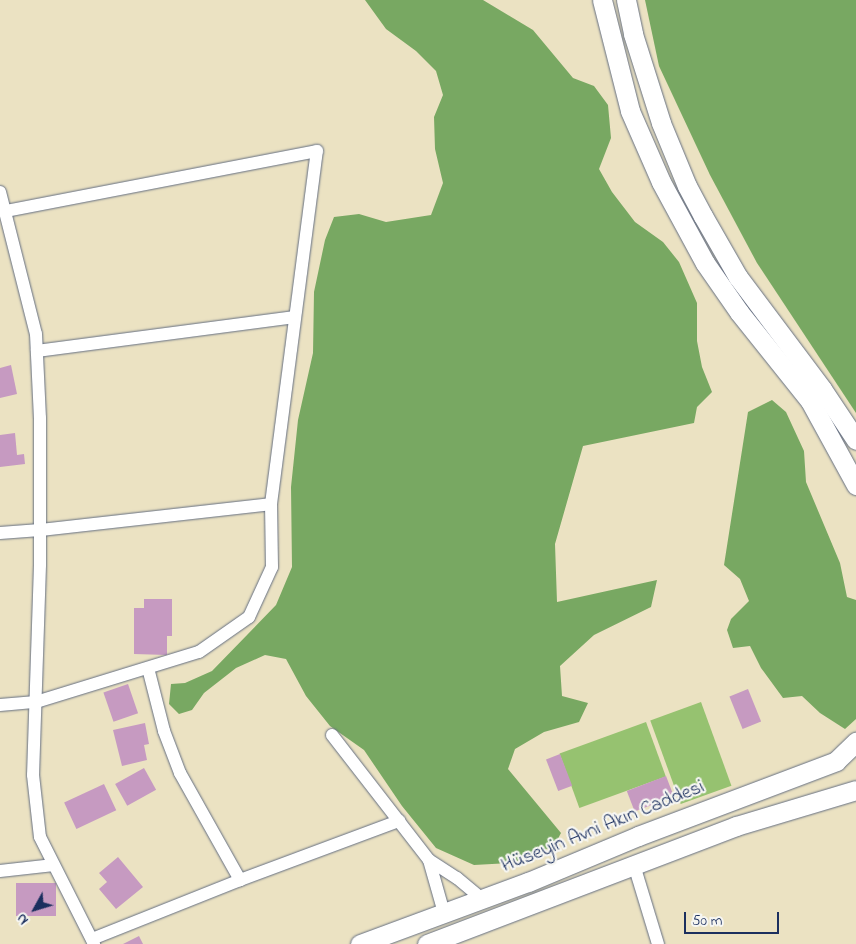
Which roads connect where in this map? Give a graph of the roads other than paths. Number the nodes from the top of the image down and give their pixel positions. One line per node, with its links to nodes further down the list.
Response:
1 (602, 0): 8 (main road)
2 (626, 0): 7 (main road)
3 (0, 192): 4 (street)
4 (5, 211): 5 (street); 6 (street)
5 (295, 318): 6 (street); 9 (street)
6 (37, 351): 10 (street)
7 (856, 440)
8 (856, 485)
9 (270, 504): 10 (street); 12 (street)
10 (40, 530): 11 (street); 13 (street)
11 (0, 533)
12 (148, 668): 13 (street); 23 (street)
13 (36, 702): 14 (street); 20 (street)
14 (0, 705)
15 (332, 735): 18 (street)
16 (856, 742): 24 (main road, Hüseyin Avni Akın Caddesi)
17 (855, 792): 21 (main road)
18 (399, 821): 19 (street); 23 (street)
19 (429, 860): 24 (street); 25 (street)
20 (54, 865): 22 (street); 26 (street)
21 (634, 865): 28 (main road); 29 (street)
22 (0, 871)
23 (240, 880): 26 (street)
24 (482, 899): 25 (main road, Hüseyin Avni Akın Caddesi)
25 (444, 913): 27 (main road, Hüseyin Avni Akın Caddesi)
26 (93, 942)
27 (360, 944)
28 (427, 944)
29 (658, 944)

